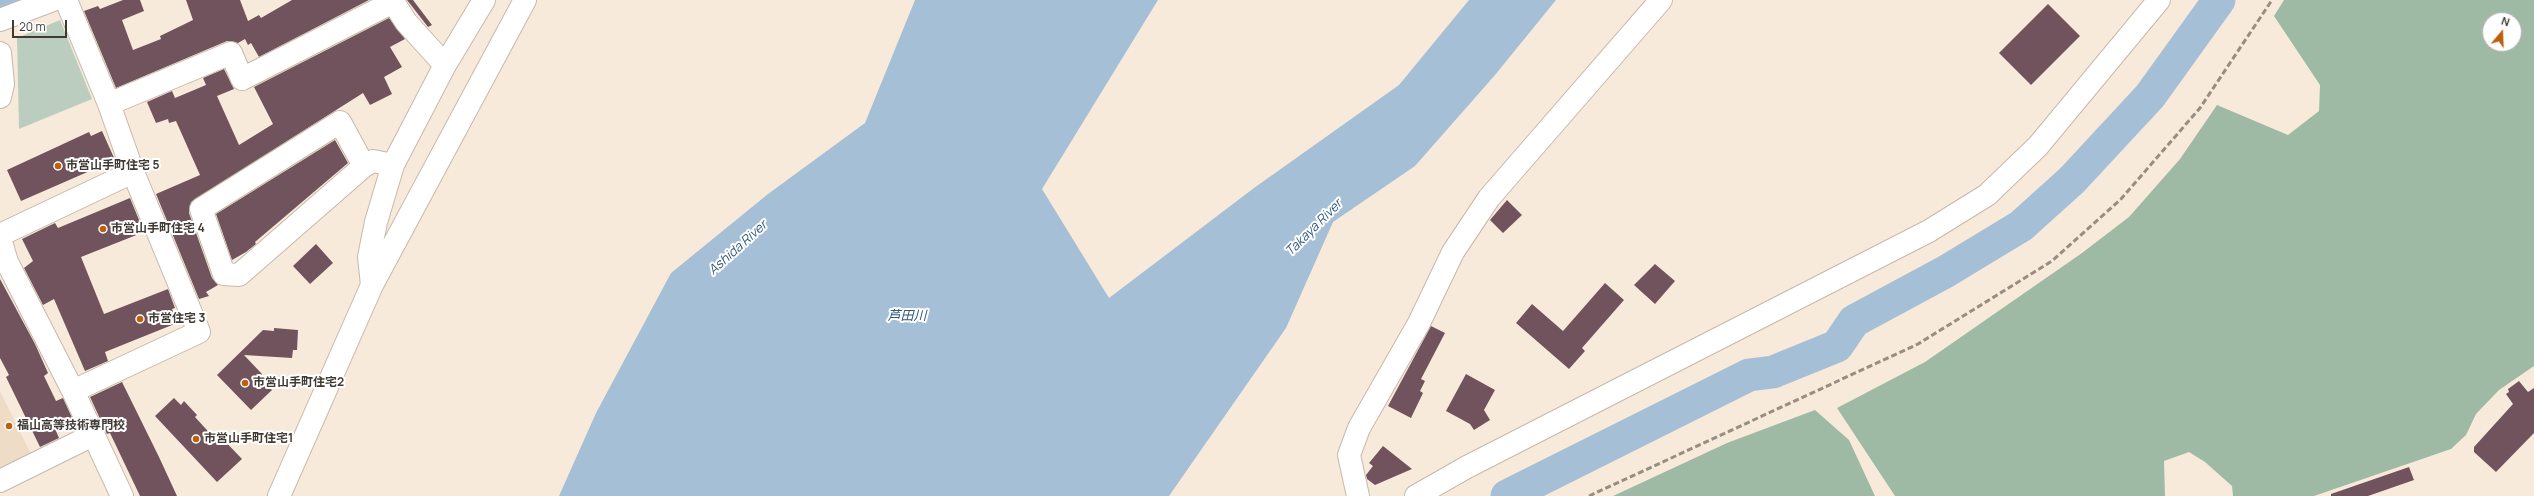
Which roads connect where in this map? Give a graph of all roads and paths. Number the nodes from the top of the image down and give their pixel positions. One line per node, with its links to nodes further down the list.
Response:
1 (53, 0): 8 (street)
2 (66, 0): 12 (street)
3 (484, 0): 10 (street)
4 (525, 0): 18 (street)
5 (1661, 0): 24 (street)
6 (2159, 0): 25 (street)
7 (392, 1): 10 (street); 12 (street)
8 (0, 20)
9 (0, 53): 11 (street)
10 (446, 65): 13 (street)
11 (0, 97)
12 (109, 104): 15 (street)
13 (393, 165): 14 (street); 18 (street)
14 (364, 166): 14 (street)
15 (133, 172): 16 (street); 19 (street)
16 (0, 235)
17 (0, 238): 19 (street)
18 (372, 285): 23 (street)
19 (74, 391): 20 (street)
20 (93, 435): 21 (street); 22 (street)
21 (0, 481)
22 (122, 496)
23 (279, 496)
24 (1358, 496)
25 (1416, 496)

